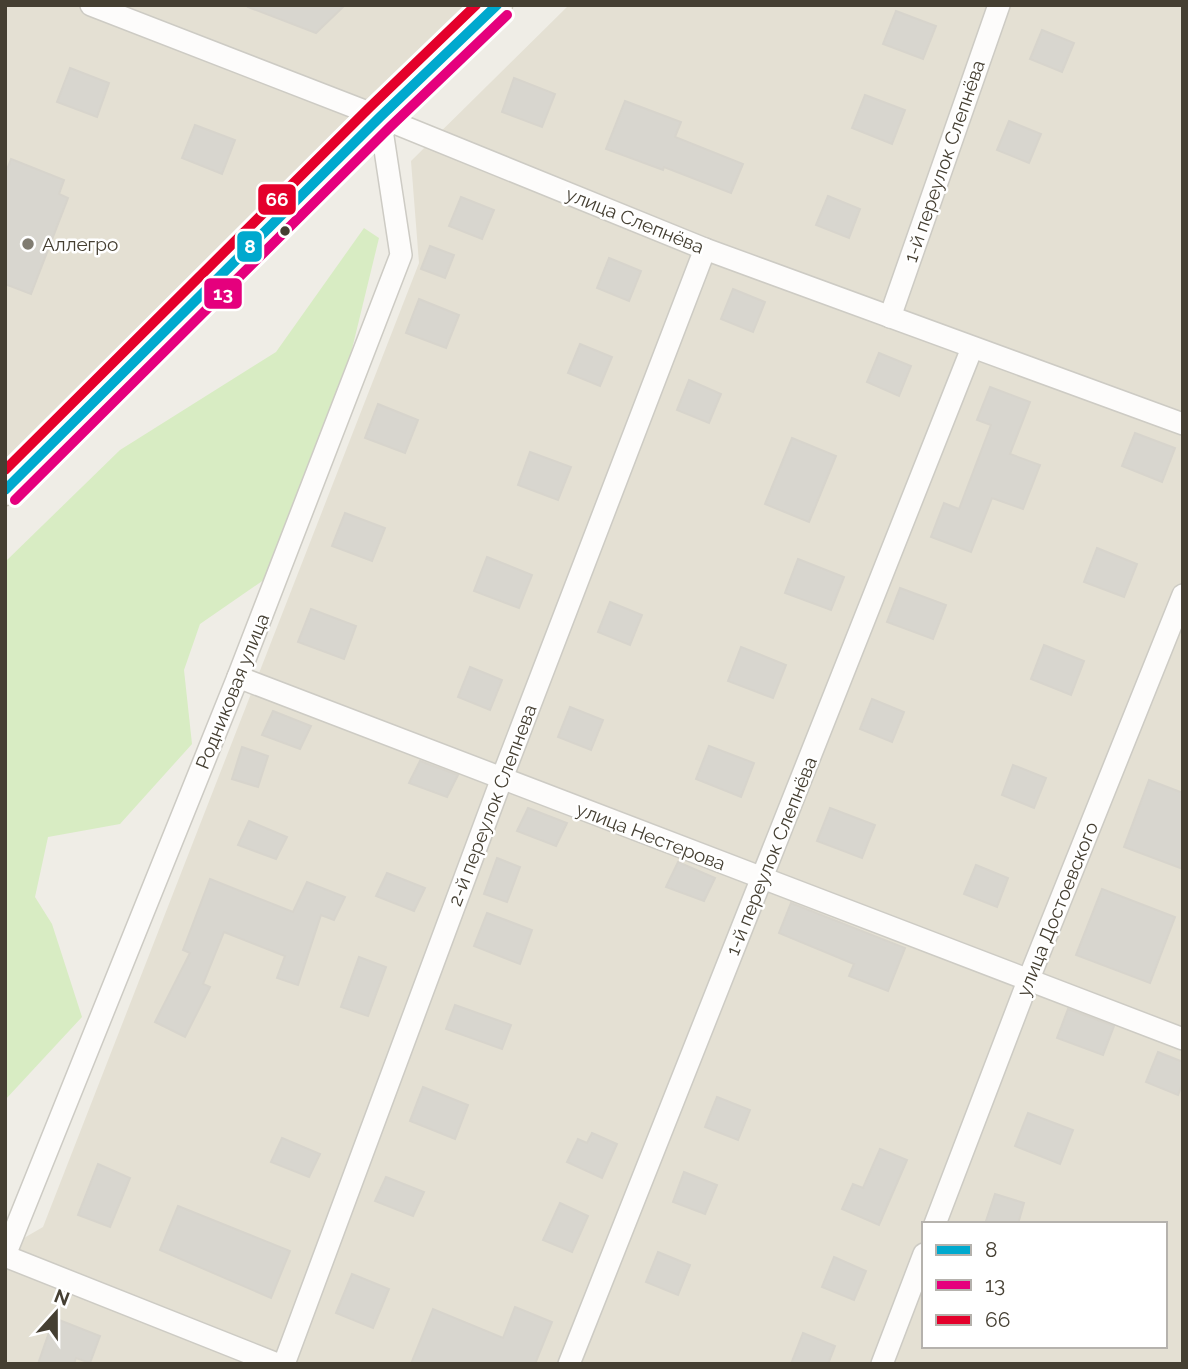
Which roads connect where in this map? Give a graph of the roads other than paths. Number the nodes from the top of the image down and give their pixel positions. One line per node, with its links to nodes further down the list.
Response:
1 (90, 5): 4 (street, улица Слепнёва)
2 (497, 5): 4 (main road)
3 (999, 5): 6 (street, 1-й переулок Слепнёва)
4 (380, 117): 5 (street, улица Слепнёва); 9 (main road); 11 (street, Родниковая улица)
5 (705, 249): 6 (street, улица Слепнёва); 12 (street, 2-й переулок Слепнева)
6 (890, 317): 7 (street, улица Слепнёва)
7 (972, 348): 8 (street, улица Слепнёва); 13 (street, 1-й переулок Слепнёва)
8 (1183, 424)
9 (5, 490)
10 (1183, 595): 14 (street, улица Достоевского)
11 (238, 677): 12 (street, улица Нестерова); 17 (street, Родниковая улица)
12 (502, 778): 13 (street, улица Нестерова); 20 (street, 2-й переулок Слепнева)
13 (762, 879): 14 (street, улица Нестерова); 21 (street, 1-й переулок Слепнёва)
14 (1027, 981): 15 (street, улица Нестерова); 16 (street, улица Достоевского)
15 (1183, 1039)
16 (936, 1222)
17 (5, 1255): 19 (street)
18 (922, 1259): 22 (street)
19 (277, 1364)
20 (284, 1364)
21 (569, 1364)
22 (882, 1364)

